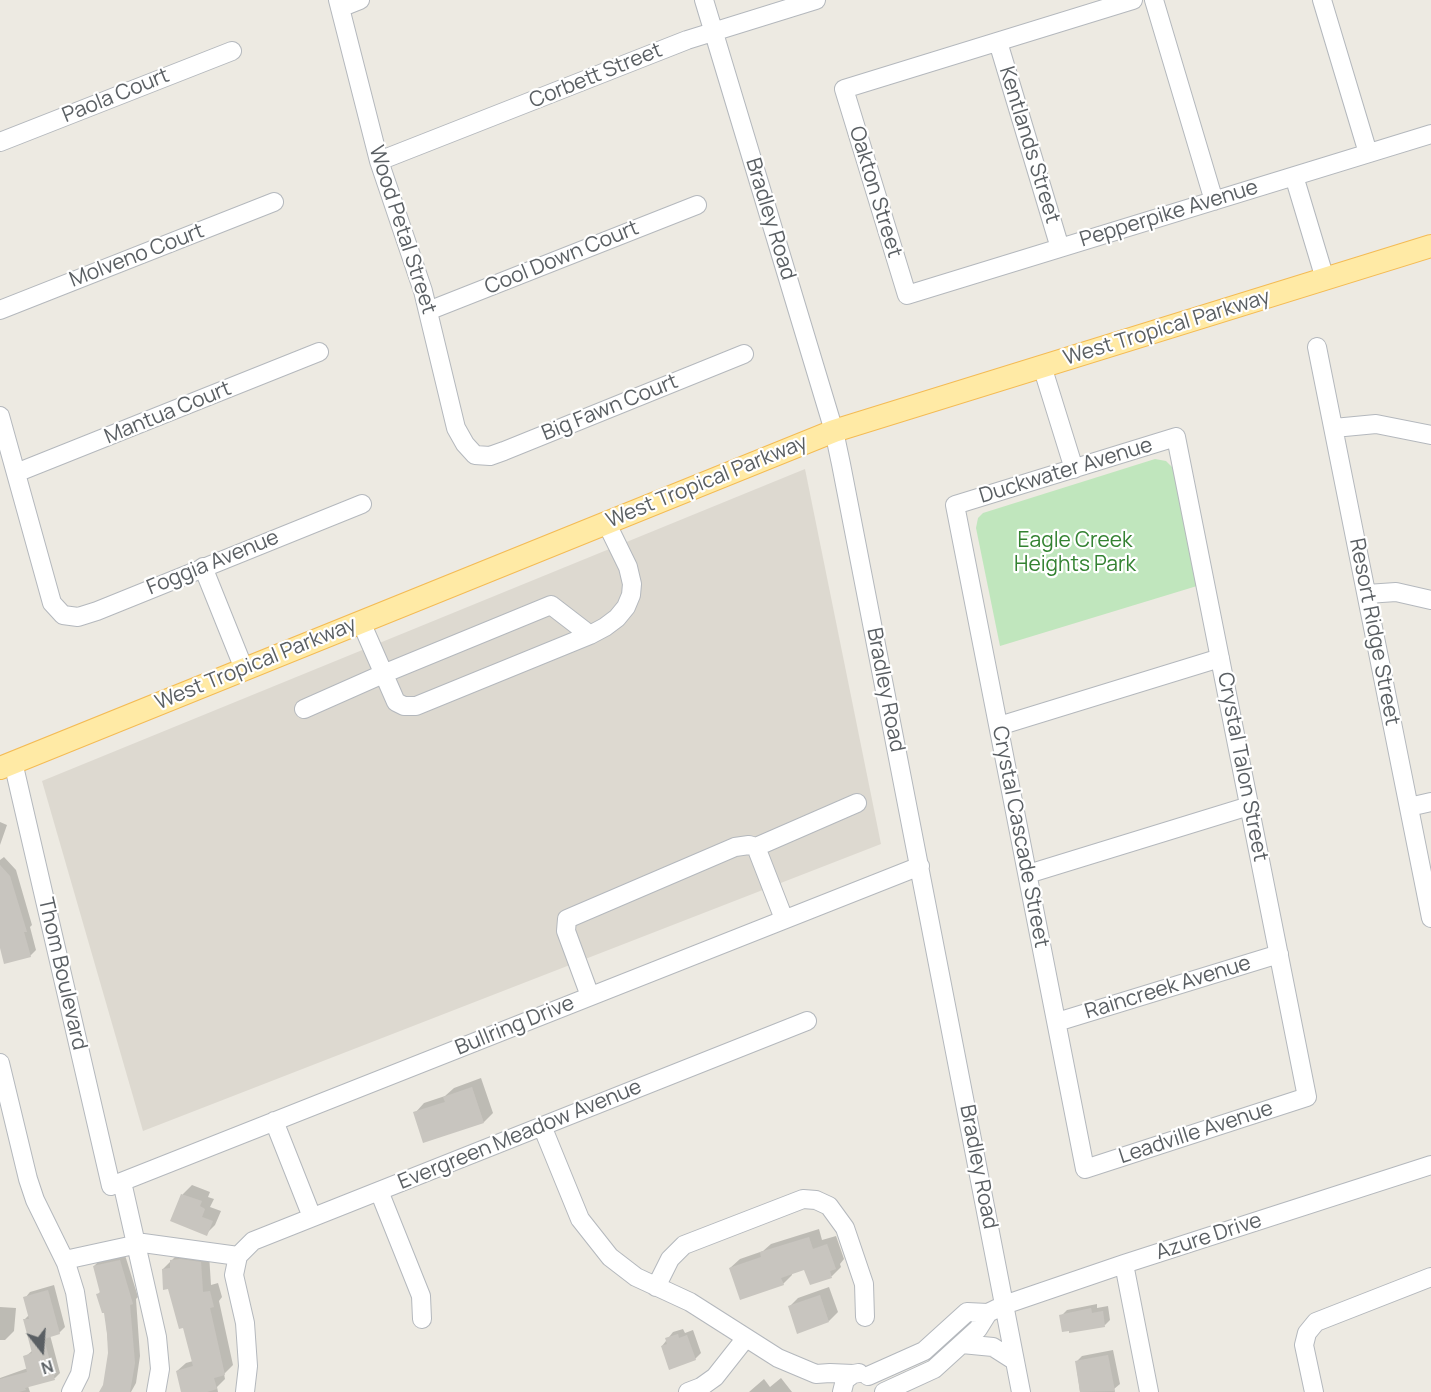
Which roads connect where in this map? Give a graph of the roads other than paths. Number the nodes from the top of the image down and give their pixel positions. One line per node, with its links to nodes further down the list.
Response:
1 (360, 0): 7 (street)
2 (704, 0): 9 (street, Bradley Road)
3 (816, 0): 8 (street, Corbett Street)
4 (1133, 0): 10 (street)
5 (1154, 0): 17 (street)
6 (1322, 0): 14 (street)
7 (339, 4): 15 (street, Wood Petal Street)
8 (792, 4): 9 (street, Corbett Street)
9 (714, 32): 15 (street, Corbett Street); 32 (street, Bradley Road)
10 (998, 42): 21 (street, Kentlands Street); 23 (street, Oakton Street)
11 (231, 51): 13 (street, Paola Court)
12 (1431, 134): 14 (street, Pepperpike Avenue)
13 (0, 142)
14 (1368, 153): 16 (street, Pepperpike Avenue)
15 (379, 161): 25 (street, Wood Petal Street)
16 (1294, 176): 17 (street, Pepperpike Avenue); 22 (street)
17 (1214, 201): 21 (street, Pepperpike Avenue)
18 (274, 202): 24 (street, Molveno Court)
19 (697, 205): 25 (street, Cool Down Court)
20 (1431, 246): 22 (main road, West Tropical Parkway)
21 (1060, 248): 23 (street, Pepperpike Avenue)
22 (1325, 279): 29 (main road, West Tropical Parkway)
23 (907, 295)
24 (0, 310)
25 (428, 311): 35 (street, Wood Petal Street)
26 (1317, 347): 31 (street, Resort Ridge Street)
27 (320, 352): 37 (street, Mantua Court)
28 (744, 354): 35 (street, Big Fawn Court)
29 (1042, 366): 32 (main road, West Tropical Parkway); 36 (street)
30 (0, 416): 37 (street)
31 (1334, 428): 33 (street); 42 (street, Resort Ridge Street)
32 (834, 431): 40 (main road, West Tropical Parkway); 57 (street, Bradley Road)
33 (1431, 435)
34 (1176, 437): 36 (street, Duckwater Avenue); 46 (street, Crystal Talon Street)
35 (475, 455)
36 (1074, 469): 39 (street, Duckwater Avenue)
37 (16, 473): 41 (street, Foggia Avenue)
38 (362, 504): 41 (street, Foggia Avenue)
39 (955, 505): 50 (street, Crystal Cascade Street)
40 (606, 522): 44 (main road, West Tropical Parkway); 45 (street)
41 (203, 567): 47 (street)
42 (1366, 594): 43 (street); 55 (street, Resort Ridge Street)
43 (1431, 600)
44 (361, 622): 47 (main road, West Tropical Parkway); 48 (street)
45 (590, 635): 48 (street); 48 (street)
46 (1220, 658): 50 (street); 54 (street, Crystal Talon Street)
47 (244, 669): 51 (main road, West Tropical Parkway)
48 (383, 674): 49 (street)
49 (304, 709)
50 (999, 726): 58 (street, Crystal Cascade Street)
51 (7, 765): 71 (street, Thom Boulevard)
52 (1431, 802): 55 (street)
53 (857, 803): 56 (street)
54 (1249, 806): 58 (street); 61 (street, Crystal Talon Street)
55 (1409, 807): 59 (street, Resort Ridge Street)
56 (756, 847): 60 (street); 62 (street)
57 (920, 866): 60 (street, Bullring Drive); 80 (street, Bradley Road)
58 (1028, 874): 64 (street, Crystal Cascade Street)
59 (1431, 918)
60 (784, 919): 62 (street, Bullring Drive)
61 (1279, 954): 64 (street, Raincreek Avenue); 66 (street, Crystal Talon Street)
62 (590, 996): 67 (street, Bullring Drive)
63 (807, 1021): 68 (street, Evergreen Meadow Avenue)
64 (1057, 1022): 70 (street, Crystal Cascade Street)
65 (0, 1062): 76 (street)
66 (1307, 1097): 70 (street, Leadville Avenue)
67 (274, 1121): 71 (street, Bullring Drive); 73 (street)
68 (542, 1126): 72 (street, Evergreen Meadow Avenue); 79 (street)
69 (1431, 1165): 77 (street, Azure Drive)
70 (1085, 1169)
71 (116, 1184): 74 (street, Thom Boulevard)
72 (379, 1191): 73 (street, Evergreen Meadow Avenue); 82 (street)
73 (312, 1218): 75 (street, Evergreen Meadow Avenue)
74 (136, 1244): 75 (street); 76 (street); 91 (street, Thom Boulevard)
75 (238, 1256): 92 (street)
76 (65, 1260): 90 (street)
77 (1124, 1264): 80 (street, Azure Drive); 99 (street)
78 (1431, 1277): 100 (street)
79 (656, 1287): 81 (street); 83 (street)
80 (996, 1309): 84 (street); 85 (street, Azure Drive); 86 (street, Bradley Road)
81 (865, 1317)
82 (422, 1318)
83 (745, 1339): 88 (street); 93 (street)
84 (962, 1344): 86 (street); 87 (street)
85 (924, 1351): 87 (street); 89 (street, Azure Drive)
86 (1015, 1361): 98 (street, Bradley Road)
87 (934, 1369): 97 (street)
88 (816, 1374): 89 (street); 94 (street)
89 (860, 1375): 95 (street); 96 (street)
90 (70, 1392)
91 (156, 1392)
92 (245, 1392)
93 (688, 1392)
94 (834, 1392)
95 (842, 1392)
96 (876, 1392)
97 (884, 1392)
98 (1021, 1392)
99 (1149, 1392)
100 (1314, 1392)

